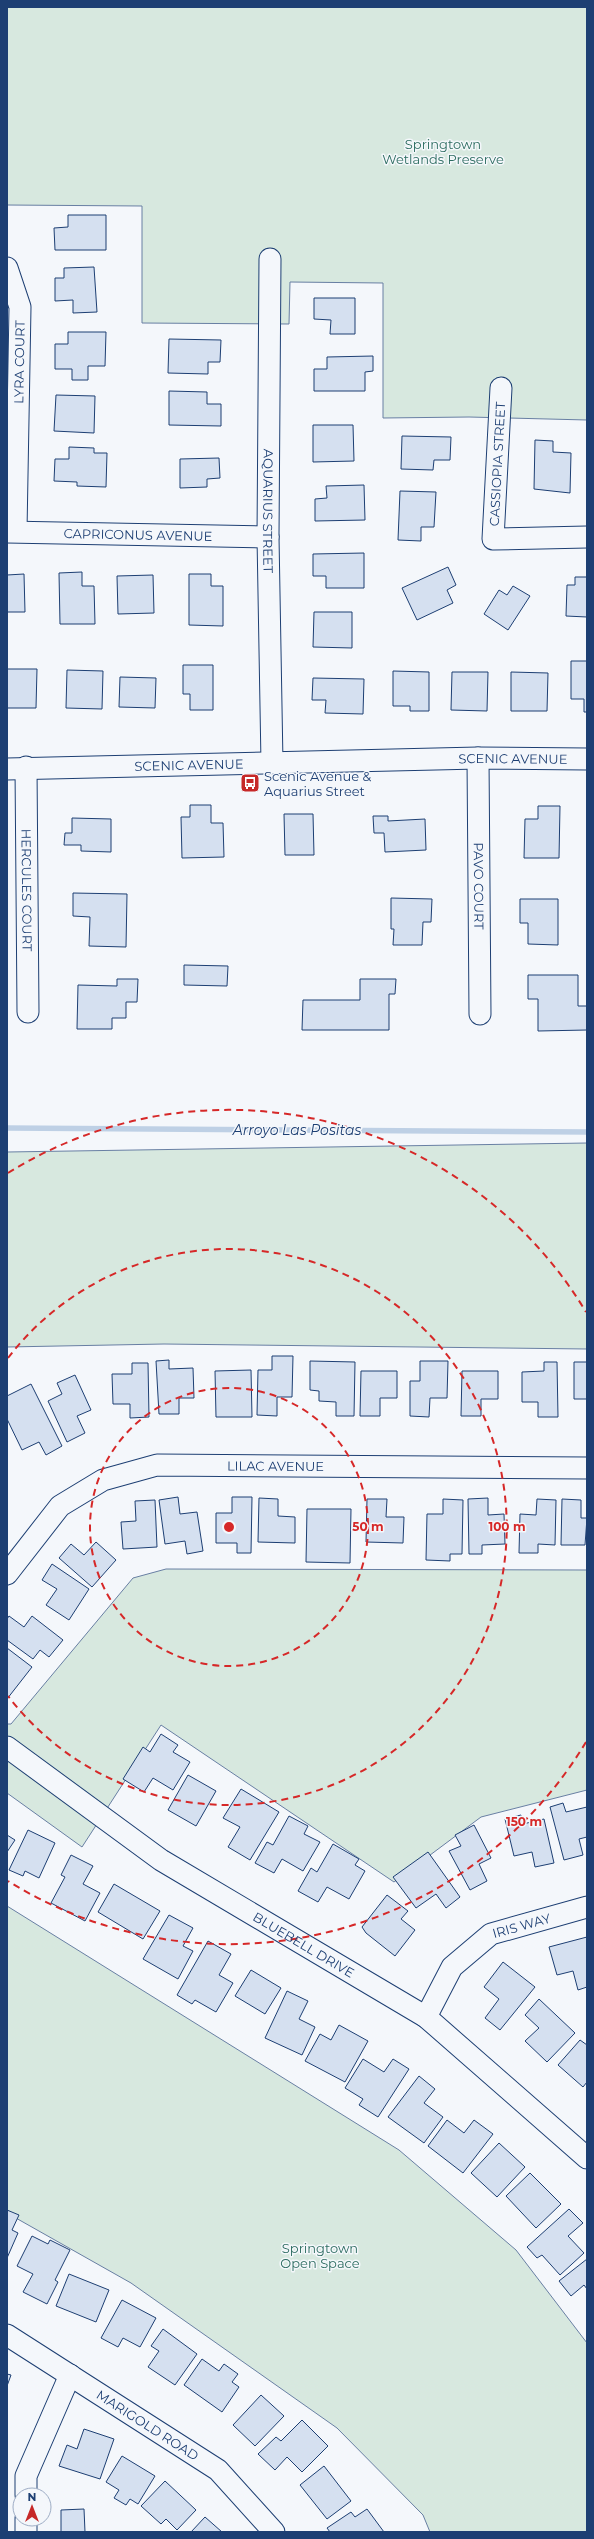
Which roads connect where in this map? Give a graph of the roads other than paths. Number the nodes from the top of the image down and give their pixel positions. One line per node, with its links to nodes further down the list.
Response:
1 (270, 259): 5 (street, AQUARIUS STREET)
2 (7, 268): 4 (street, LYRA COURT)
3 (501, 388): 6 (street, CASSIOPIA STREET)
4 (11, 531): 5 (street, CAPRICONUS AVENUE)
5 (268, 537): 9 (street, AQUARIUS STREET)
6 (587, 537)
7 (478, 758): 8 (street, SCENIC AVENUE); 9 (street, SCENIC AVENUE); 12 (street, PAVO COURT)
8 (587, 759)
9 (272, 763): 10 (street, SCENIC AVENUE)
10 (17, 768): 11 (street, HERCULES COURT)
11 (28, 1012)
12 (480, 1014)
13 (587, 1468): 14 (street, LILAC AVENUE)
14 (7, 1574)
15 (7, 1748): 17 (street, BLUEBELL DRIVE)
16 (587, 1907): 17 (street, IRIS WAY)
17 (426, 2017): 18 (street, BLUEBELL DRIVE)
18 (587, 2158)
19 (7, 2335): 20 (street, MARIGOLD ROAD)
20 (70, 2375): 21 (street); 22 (street, MARIGOLD ROAD)
21 (26, 2487)
22 (274, 2532)

